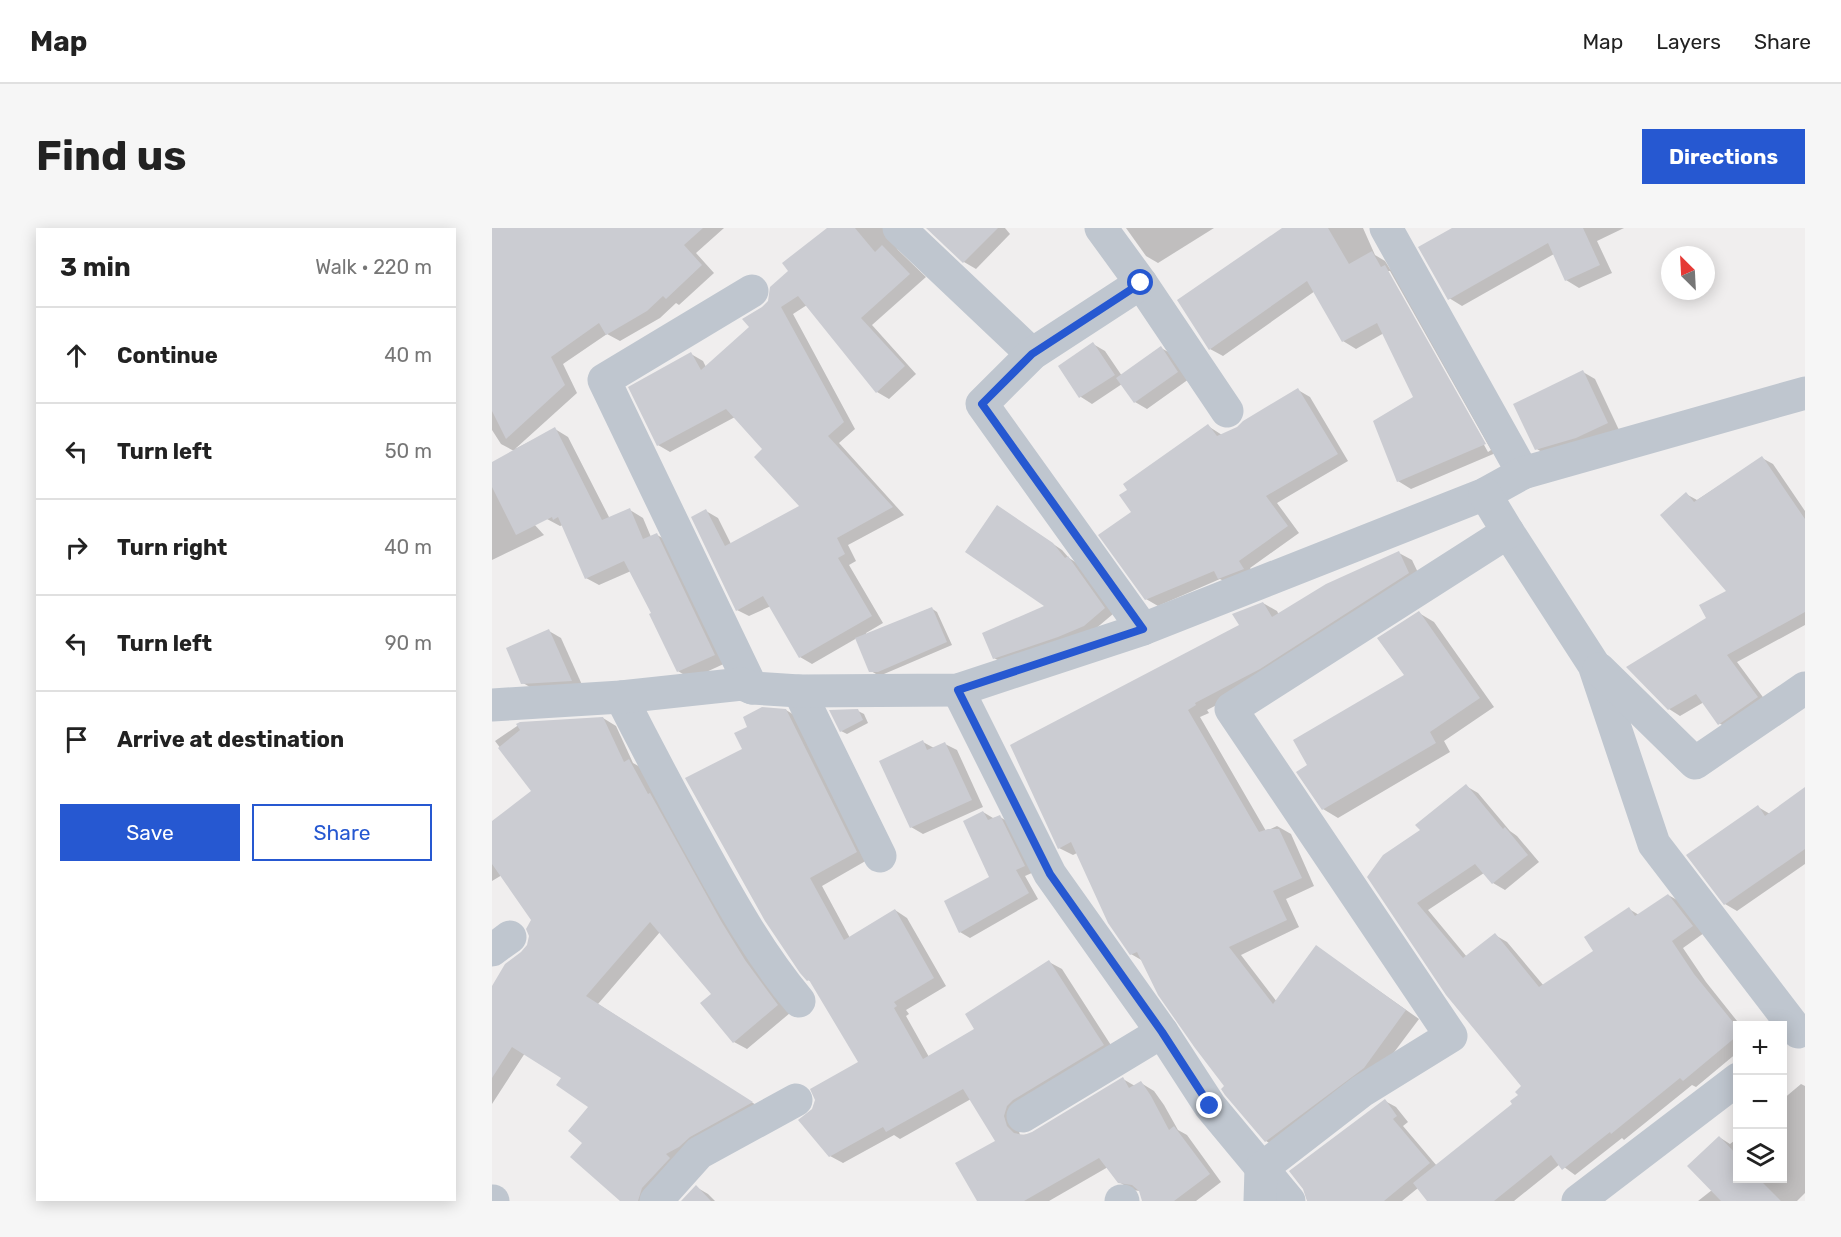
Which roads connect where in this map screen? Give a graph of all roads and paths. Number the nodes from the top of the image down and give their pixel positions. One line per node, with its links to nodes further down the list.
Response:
1 (899, 228): 6 (street)
2 (1101, 228): 4 (street)
3 (1386, 228): 9 (street)
4 (1141, 283): 6 (street); 8 (street)
5 (752, 291): 14 (street)
6 (1032, 354): 12 (street)
7 (1800, 405): 9 (street)
8 (1227, 411)
9 (1523, 473): 10 (street)
10 (1485, 494): 11 (street); 12 (street)
11 (1508, 532): 13 (street); 27 (street)
12 (1143, 629): 16 (street)
13 (1594, 664): 15 (street); 23 (street)
14 (752, 688): 17 (street); 18 (street)
15 (1805, 688)
16 (958, 690): 17 (street); 22 (street)
17 (799, 691): 20 (street)
18 (621, 697): 19 (street); 21 (street)
19 (492, 705)
20 (880, 856)
21 (799, 1001)
22 (1162, 1032): 26 (street); 27 (street)
23 (1795, 1035)
24 (1733, 1082): 31 (street)
25 (796, 1100): 28 (street)
26 (1023, 1116)
27 (1262, 1169): 29 (street); 30 (street)
28 (656, 1201)
29 (1260, 1201)
30 (1289, 1201)
31 (1578, 1201)

